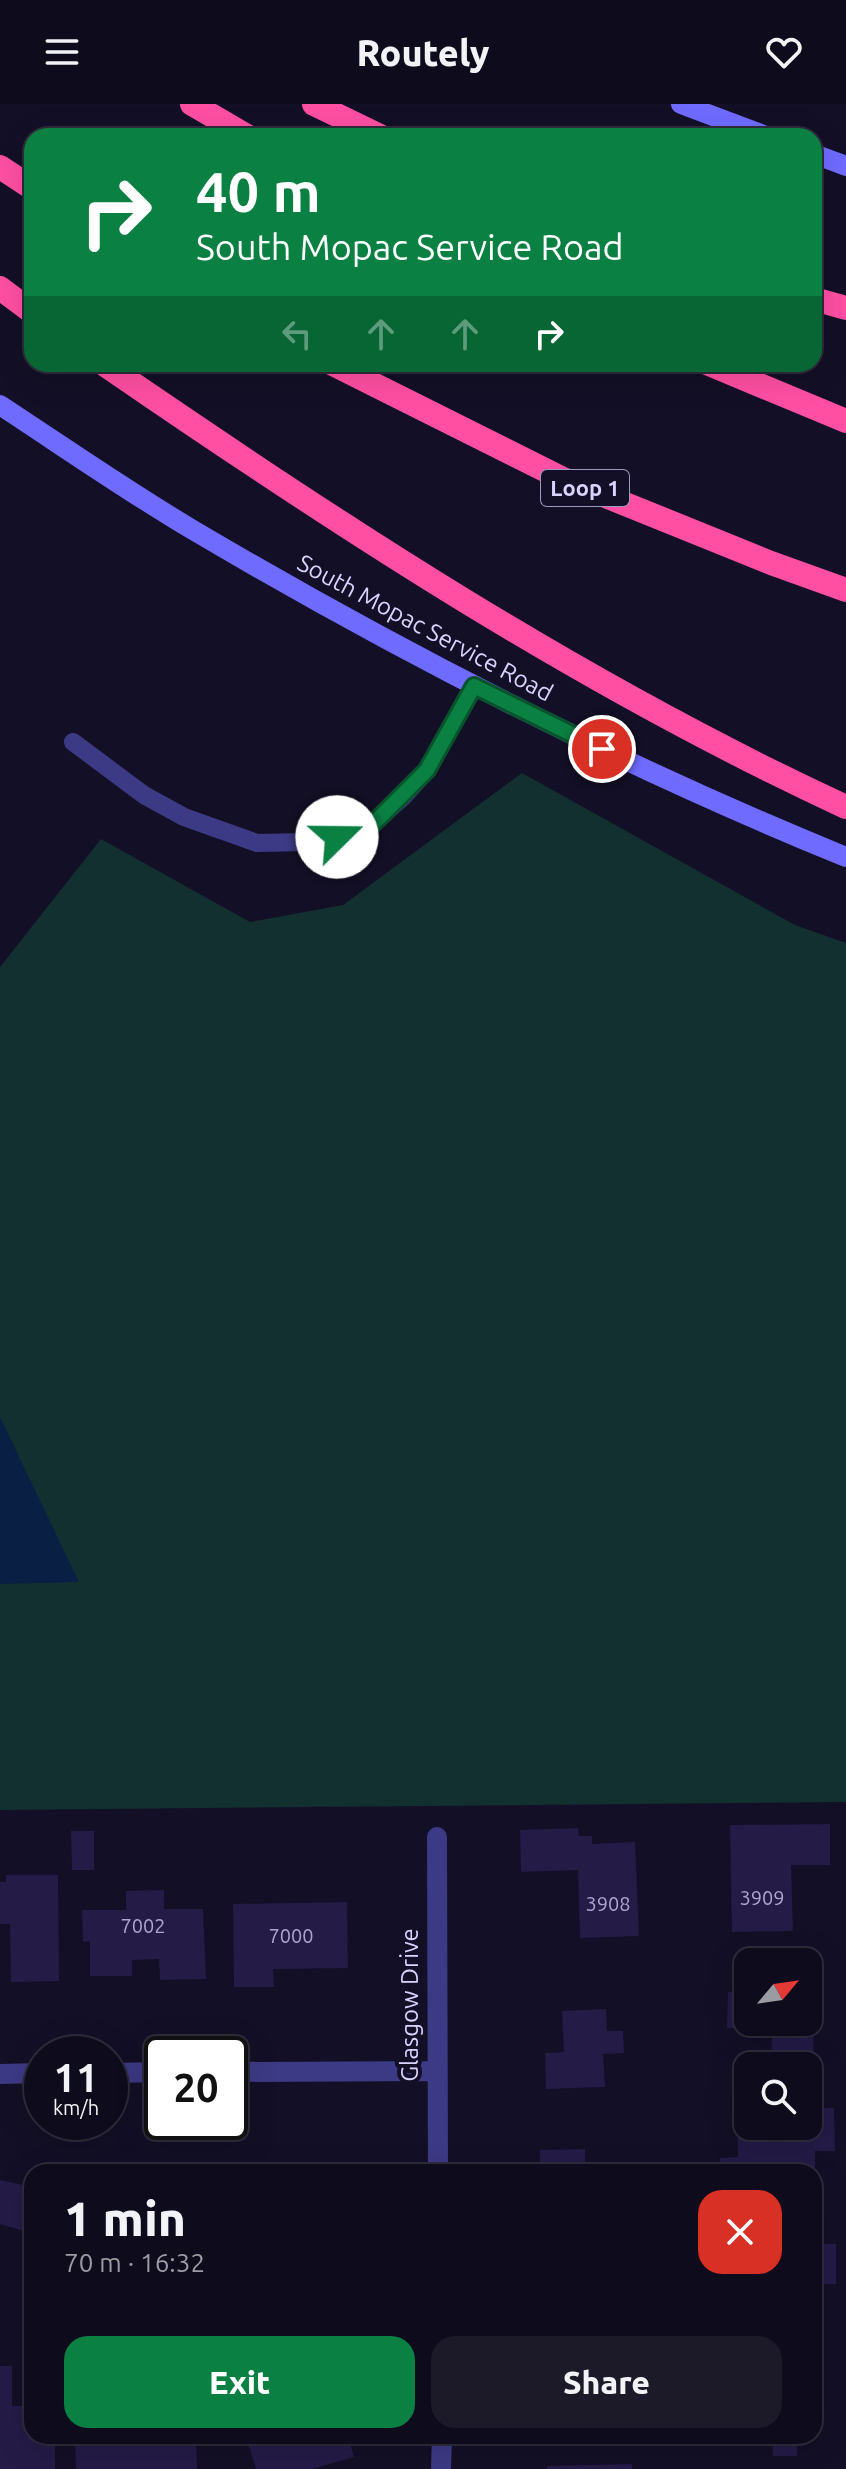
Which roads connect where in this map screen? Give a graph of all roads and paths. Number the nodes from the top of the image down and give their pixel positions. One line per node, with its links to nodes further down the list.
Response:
1 (192, 104): 4 (highway)
2 (314, 104): 5 (highway)
3 (681, 104): 6 (street)
4 (233, 128)
5 (364, 128)
6 (745, 128)
7 (822, 157): 8 (street)
8 (846, 166)
9 (0, 167): 10 (highway)
10 (24, 183)
11 (0, 288): 13 (highway)
12 (822, 301): 14 (highway)
13 (24, 306)
14 (846, 308)
15 (116, 372): 23 (highway)
16 (349, 372): 20 (highway, Loop 1)
17 (728, 372): 19 (highway)
18 (0, 405): 21 (street, South Mopac Service Road)
19 (846, 421)
20 (846, 590)
21 (474, 686): 22 (lane); 24 (street, South Mopac Service Road)
22 (73, 742)
23 (846, 807)
24 (846, 857)
25 (437, 1837): 26 (street, Glasgow Drive)
26 (436, 2071): 27 (street); 30 (street, Glasgow Drive)
27 (248, 2072)
28 (24, 2073): 29 (street)
29 (0, 2074)
30 (438, 2164)
31 (442, 2444): 32 (street)
32 (441, 2469)

